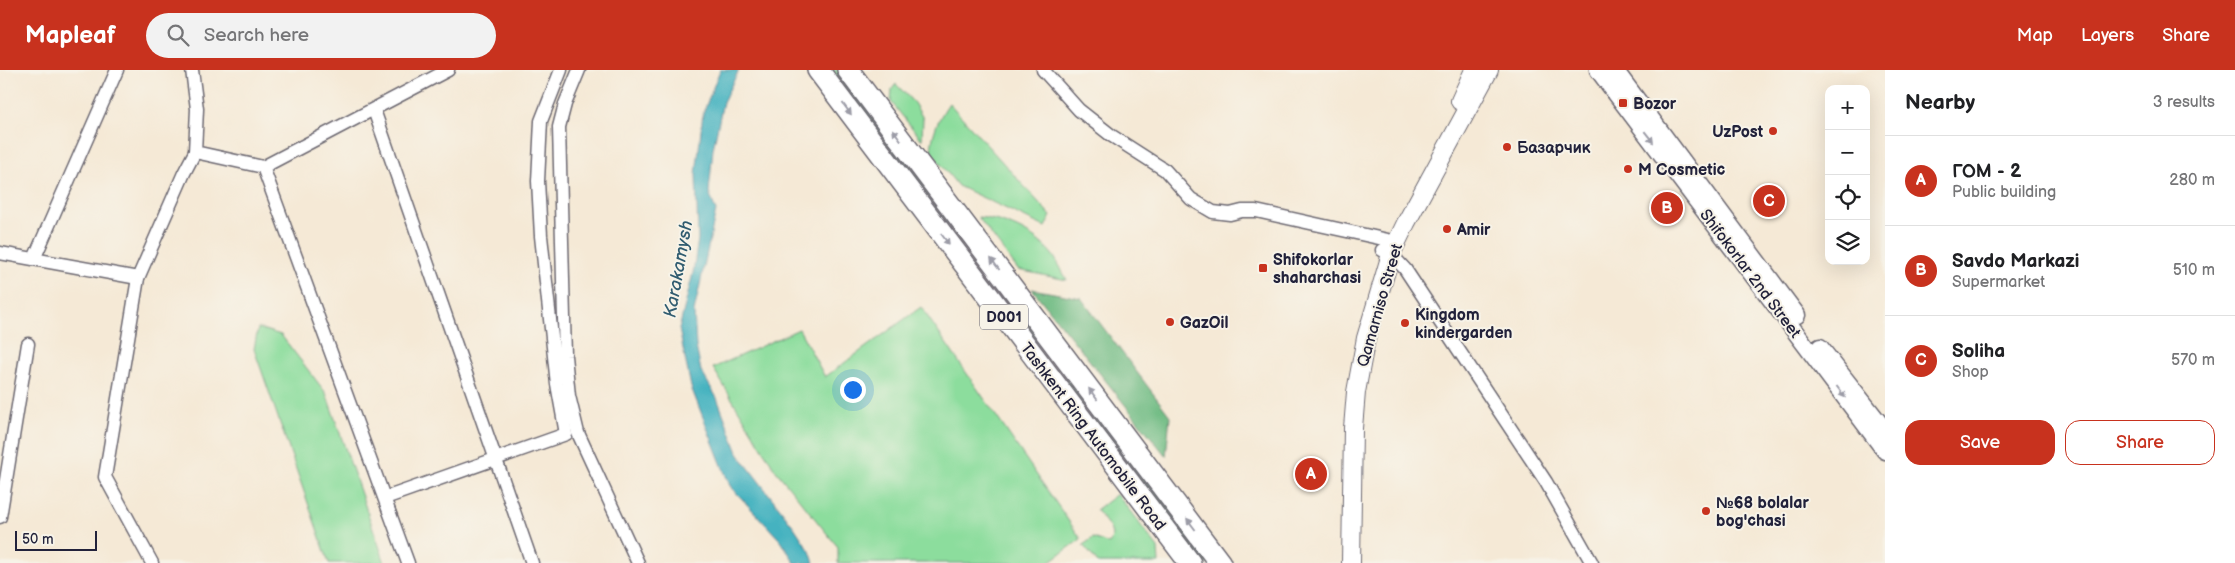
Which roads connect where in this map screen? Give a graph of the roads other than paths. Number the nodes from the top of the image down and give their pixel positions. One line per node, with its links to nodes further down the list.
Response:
1 (117, 70): 18 (street)
2 (192, 70): 14 (street)
3 (448, 70): 13 (street)
4 (561, 70): 26 (street)
5 (579, 70): 32 (street)
6 (818, 70): 23 (highway, Tashkent Ring Automobile Road / D001, one-way to 23)
7 (848, 70): 22 (highway, Tashkent Ring Automobile Road / D001, one-way to 7)
8 (1042, 70): 16 (street)
9 (1474, 70): 16 (main road, Qamarniso Street)
10 (1489, 70): 16 (main road, Qamarniso Street)
11 (1598, 70): 25 (street, Shifokorlar 2nd Street, one-way to 25)
12 (1615, 70): 24 (street, Shifokorlar 2nd Street)
13 (374, 110): 15 (street); 26 (street)
14 (195, 152): 15 (street); 19 (street)
15 (263, 167): 27 (street)
16 (1389, 246): 20 (main road, Qamarniso Street); 37 (street)
17 (0, 254): 18 (street)
18 (34, 259): 19 (street)
19 (138, 278): 29 (street)
20 (1361, 338): 35 (main road, Qamarniso Street); 36 (main road, Qamarniso Street)
21 (28, 344): 28 (street)
22 (1070, 362): 23 (highway); 34 (highway, Tashkent Ring Automobile Road / D001, one-way to 22)
23 (1050, 378): 33 (highway, Tashkent Ring Automobile Road / D001)
24 (1885, 430)
25 (1885, 451)
26 (496, 459): 27 (street); 31 (street)
27 (385, 498): 30 (street)
28 (0, 517)
29 (152, 563)
30 (408, 563)
31 (532, 563)
32 (638, 563)
33 (1190, 563)
34 (1220, 563)
35 (1343, 563)
36 (1352, 563)
37 (1592, 563)

